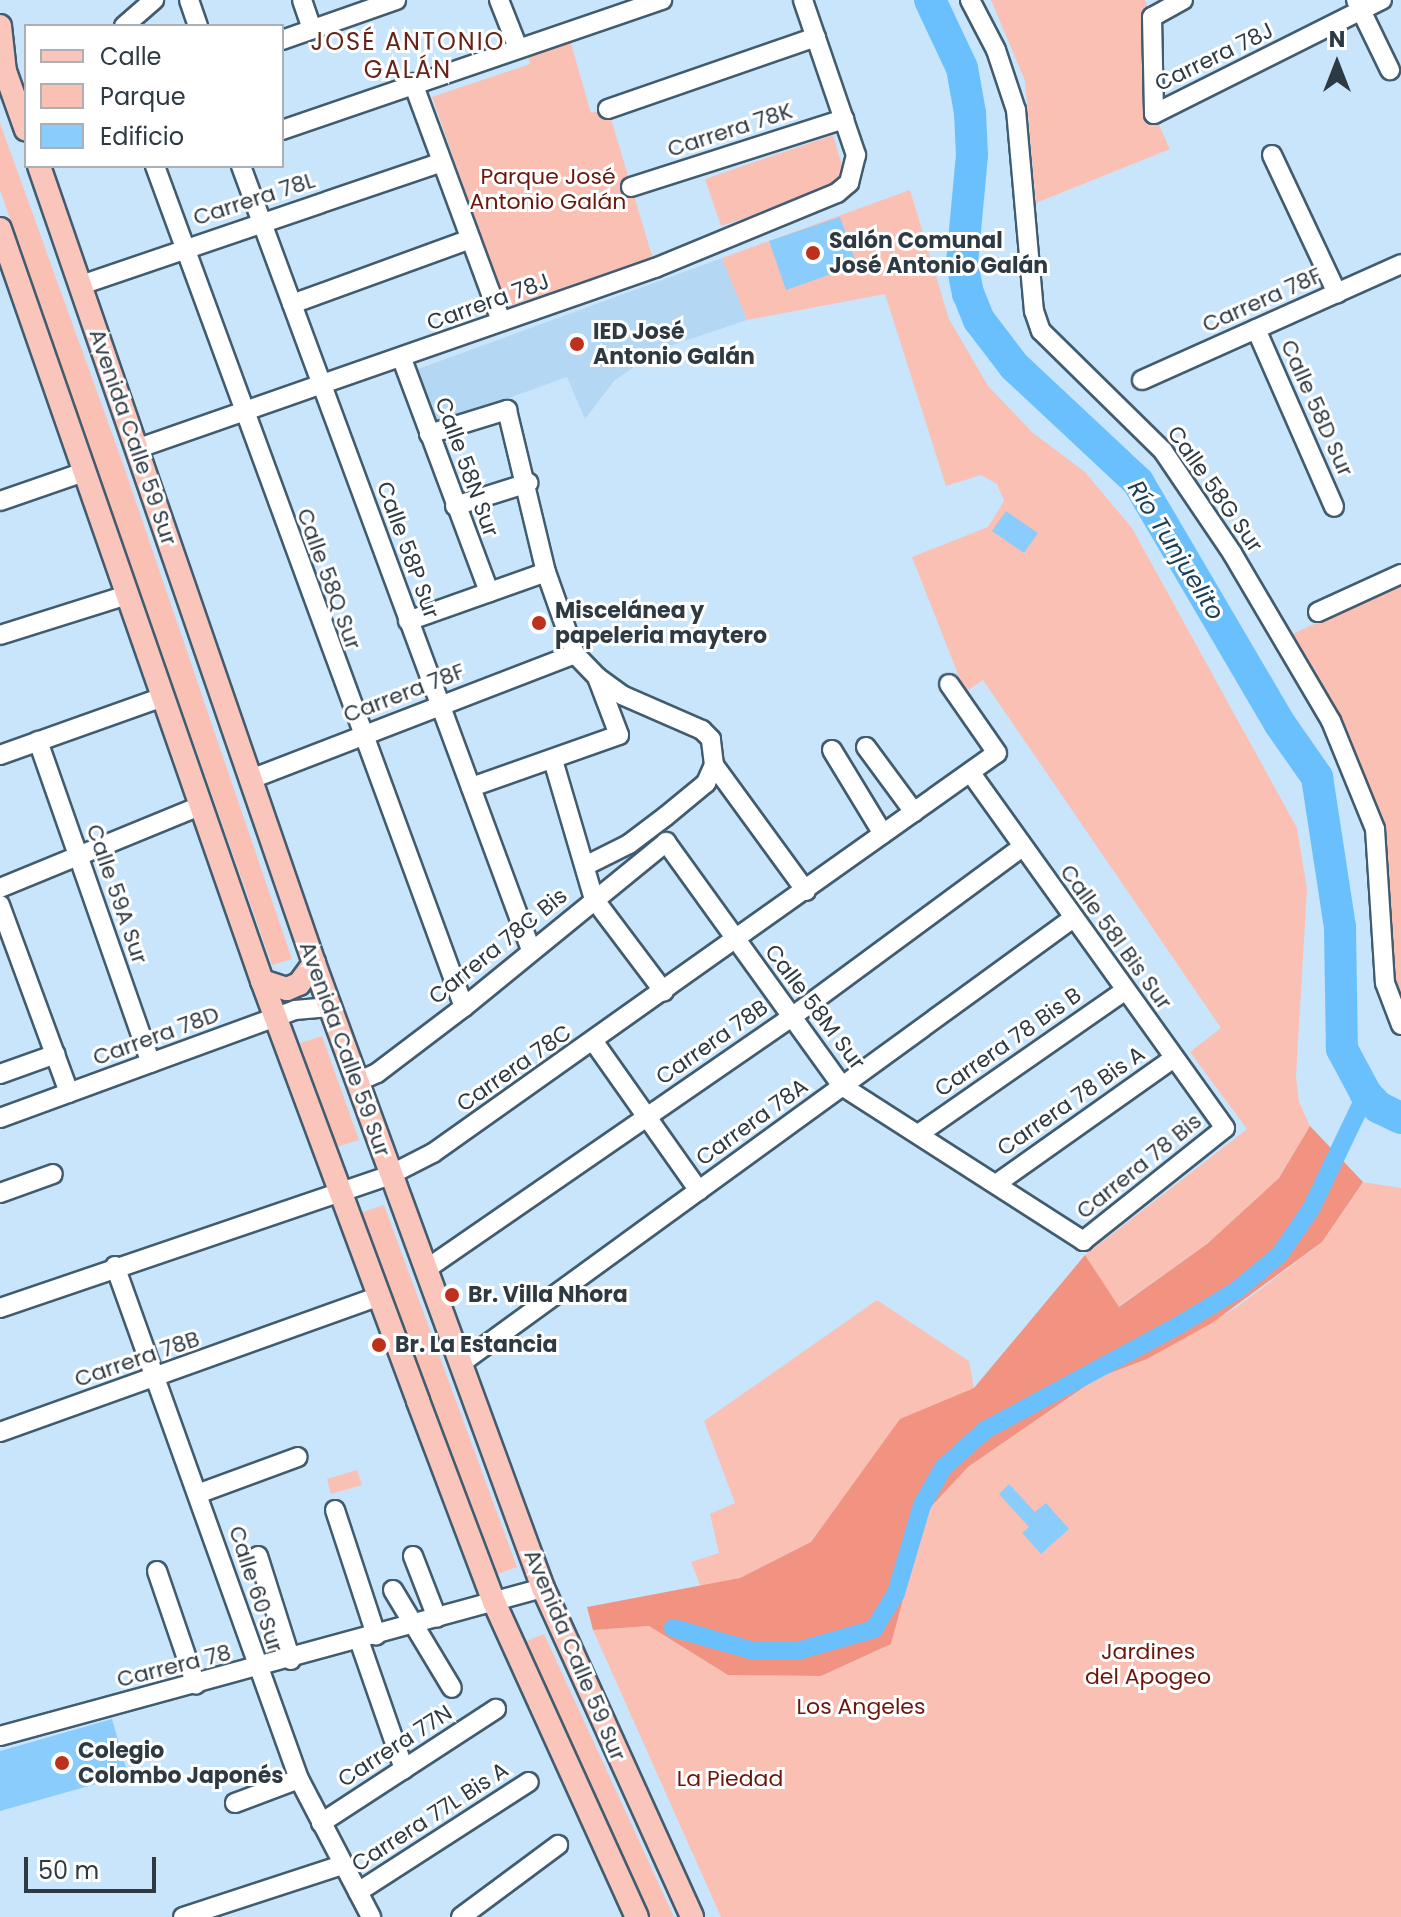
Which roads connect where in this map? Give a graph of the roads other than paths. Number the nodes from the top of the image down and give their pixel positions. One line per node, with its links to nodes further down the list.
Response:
1 (189, 0): 14 (street)
2 (302, 0): 16 (street)
3 (394, 0): 16 (street)
4 (499, 0): 19 (street)
5 (662, 0): 12 (street)
6 (803, 0): 17 (street)
7 (970, 0): 100 (street, Calle 58G Sur)
8 (1183, 0): 11 (street, Carrera 78J)
9 (1382, 0): 11 (street, Carrera 78J)
10 (145, 3): 13 (street)
11 (1358, 5): 21 (street)
12 (611, 8): 19 (street)
13 (126, 24)
14 (197, 24)
15 (0, 26): 20 (main road)
16 (312, 29): 18 (street)
17 (816, 37): 23 (street); 25 (street)
18 (284, 39)
19 (518, 48): 22 (street)
20 (3, 65): 24 (main road)
21 (1390, 70)
22 (413, 83): 26 (street); 28 (street)
23 (608, 109)
24 (24, 119)
25 (844, 119): 32 (street, Carrera 78K); 41 (street, Carrera 78J)
26 (284, 129)
27 (1272, 155): 39 (street)
28 (442, 162): 33 (street, Carrera 78L); 35 (street)
29 (40, 168): 38 (main road, Avenida Calle 59 Sur)
30 (156, 168): 36 (street, Calle 58Q Sur)
31 (242, 168): 33 (street, Calle 58P Sur)
32 (631, 187)
33 (262, 223): 36 (street, Carrera 78L); 40 (street, Calle 58P Sur)
34 (0, 229): 49 (main road)
35 (471, 239): 40 (street); 41 (street)
36 (181, 248): 38 (street, Carrera 78L); 46 (street, Calle 58Q Sur)
37 (1401, 264): 39 (street, Carrera 78F)
38 (81, 285): 48 (main road, Avenida Calle 59 Sur)
39 (1337, 293): 42 (street, Carrera 78F)
40 (292, 304): 45 (street, Calle 58P Sur)
41 (501, 321): 43 (street, Carrera 78J)
42 (1256, 329): 44 (street, Carrera 78F); 53 (street, Calle 58D Sur)
43 (402, 359): 45 (street, Carrera 78J); 47 (street, Calle 58N Sur)
44 (1142, 380)
45 (321, 387): 46 (street, Carrera 78J); 59 (street, Calle 58P Sur)
46 (243, 414): 48 (street, Carrera 78J); 66 (street, Calle 58Q Sur)
47 (429, 434): 50 (street); 52 (street, Calle 58N Sur)
48 (136, 449): 74 (main road, Avenida Calle 59 Sur)
49 (84, 472): 51 (street); 57 (main road)
50 (528, 483): 52 (street); 54 (street)
51 (0, 501)
52 (455, 506): 56 (street, Calle 58N Sur)
53 (1334, 507)
54 (546, 572): 56 (street); 61 (street)
55 (1401, 574): 58 (street)
56 (489, 592): 59 (street)
57 (127, 595): 60 (street); 64 (main road)
58 (1318, 612)
59 (408, 621): 65 (street, Calle 58P Sur)
60 (0, 635)
61 (575, 654): 62 (street); 65 (street, Carrera 78F)
62 (597, 677): 71 (street); 72 (street)
63 (949, 684): 73 (street, Carrera 78C)
64 (163, 697): 67 (street); 76 (main road)
65 (439, 705): 66 (street, Carrera 78F); 75 (street, Calle 58P Sur)
66 (361, 735): 74 (street, Carrera 78F); 97 (street, Calle 58Q Sur)
67 (38, 741): 70 (street); 82 (street, Calle 59A Sur)
68 (866, 747): 77 (street)
69 (832, 750): 78 (street)
70 (0, 754)
71 (553, 760): 75 (street); 84 (street)
72 (714, 765): 80 (street); 86 (street)
73 (971, 773): 77 (street, Carrera 78C); 81 (street, Calle 58I Bis Sur)
74 (251, 779): 92 (main road, Avenida Calle 59 Sur)
75 (471, 787): 91 (street, Calle 58P Sur)
76 (200, 806): 82 (street); 93 (main road)
77 (914, 812): 78 (street, Carrera 78C)
78 (883, 834): 86 (street, Carrera 78C)
79 (666, 842): 83 (street, Carrera 78C Bis); 90 (street, Calle 58M Sur)
80 (629, 844): 83 (street); 84 (street)
81 (1022, 847): 89 (street, Calle 58I Bis Sur); 99 (street, Carrera 78B)
82 (78, 856): 85 (street); 104 (street, Calle 59A Sur)
83 (641, 860): 87 (street, Carrera 78C Bis)
84 (587, 865): 87 (street)
85 (0, 888)
86 (806, 891): 90 (street, Carrera 78C)
87 (594, 899): 91 (street, Carrera 78C Bis); 95 (street)
88 (0, 905): 102 (street)
89 (1072, 919): 94 (street, Calle 58I Bis Sur); 107 (street, Carrera 78A)
90 (736, 943): 95 (street, Carrera 78C); 99 (street, Calle 58M Sur)
91 (531, 950): 97 (street, Carrera 78C Bis)
92 (314, 963): 93 (main road); 96 (main road, Avenida Calle 59 Sur)
93 (262, 981): 98 (main road)
94 (1124, 991): 103 (street, Calle 58I Bis Sur); 112 (street, Carrera 78 Bis B)
95 (664, 992): 101 (street, Carrera 78C)
96 (330, 1007): 98 (street, Carrera 78D); 106 (main road, Avenida Calle 59 Sur)
97 (464, 1007): 106 (street, Carrera 78C Bis)
98 (276, 1017): 104 (street, Carrera 78D); 116 (main road)
99 (789, 1019): 107 (street, Calle 58M Sur); 109 (street, Carrera 78B)
100 (1401, 1025)
101 (594, 1042): 109 (street); 114 (street, Carrera 78C)
102 (56, 1054): 105 (street); 108 (street)
103 (1174, 1058): 111 (street, Calle 58I Bis Sur); 115 (street, Carrera 78 Bis A)
104 (151, 1063): 108 (street, Carrera 78D)
105 (0, 1074)
106 (357, 1082): 114 (main road, Avenida Calle 59 Sur)
107 (842, 1086): 112 (street, Calle 58M Sur); 117 (street, Carrera 78A)
108 (69, 1093): 110 (street, Carrera 78D)
109 (647, 1117): 117 (street); 121 (street, Carrera 78B)
110 (0, 1118)
111 (1225, 1128): 119 (street, Carrera 78 Bis)
112 (920, 1133): 115 (street, Calle 58M Sur)
113 (53, 1174): 118 (street)
114 (390, 1175): 116 (street, Carrera 78C); 121 (main road, Avenida Calle 59 Sur)
115 (996, 1184): 119 (street, Calle 58M Sur)
116 (341, 1191): 120 (street, Carrera 78C); 122 (main road)
117 (699, 1191): 124 (street, Carrera 78A)
118 (0, 1193)
119 (1083, 1241)
120 (115, 1266): 123 (street, Carrera 78C); 125 (street, Calle 60 Sur)
121 (425, 1270): 124 (main road, Avenida Calle 59 Sur)
122 (380, 1296): 125 (street, Carrera 78B); 135 (main road)
123 (0, 1308)
124 (460, 1364): 133 (main road, Avenida Calle 59 Sur)
125 (156, 1378): 126 (street, Carrera 78B); 128 (street, Calle 60 Sur)
126 (0, 1432)
127 (298, 1457): 128 (street)
128 (200, 1493): 140 (street, Calle 60 Sur)
129 (335, 1510): 138 (street)
130 (258, 1556): 139 (street)
131 (413, 1556): 136 (street)
132 (157, 1571): 141 (street)
133 (543, 1588): 135 (street, Carrera 78); 157 (main road, Avenida Calle 59 Sur)
134 (393, 1590): 137 (street)
135 (494, 1602): 136 (street, Carrera 78); 156 (main road)
136 (437, 1618): 137 (street, Carrera 78)
137 (415, 1624): 138 (street, Carrera 78); 142 (street)
138 (368, 1638): 139 (street, Carrera 78); 145 (street)
139 (291, 1660): 140 (street, Carrera 78)
140 (257, 1670): 141 (street, Carrera 78); 146 (street, Calle 60 Sur)
141 (196, 1685): 144 (street, Carrera 78)
142 (452, 1688)
143 (496, 1709): 145 (street, Carrera 77N)
144 (0, 1736)
145 (404, 1769): 149 (street, Carrera 77N)
146 (299, 1779): 148 (street); 149 (street, Calle 60 Sur)
147 (529, 1782): 152 (street, Carrera 77L Bis A)
148 (235, 1803)
149 (321, 1823): 151 (street, Calle 60 Sur)
150 (558, 1845): 155 (street)
151 (342, 1865): 152 (street, Calle 60 Sur); 153 (street)
152 (358, 1892): 154 (street, Calle 60 Sur)
153 (183, 1917)
154 (371, 1917)
155 (461, 1917)
156 (637, 1917)
157 (692, 1917)

